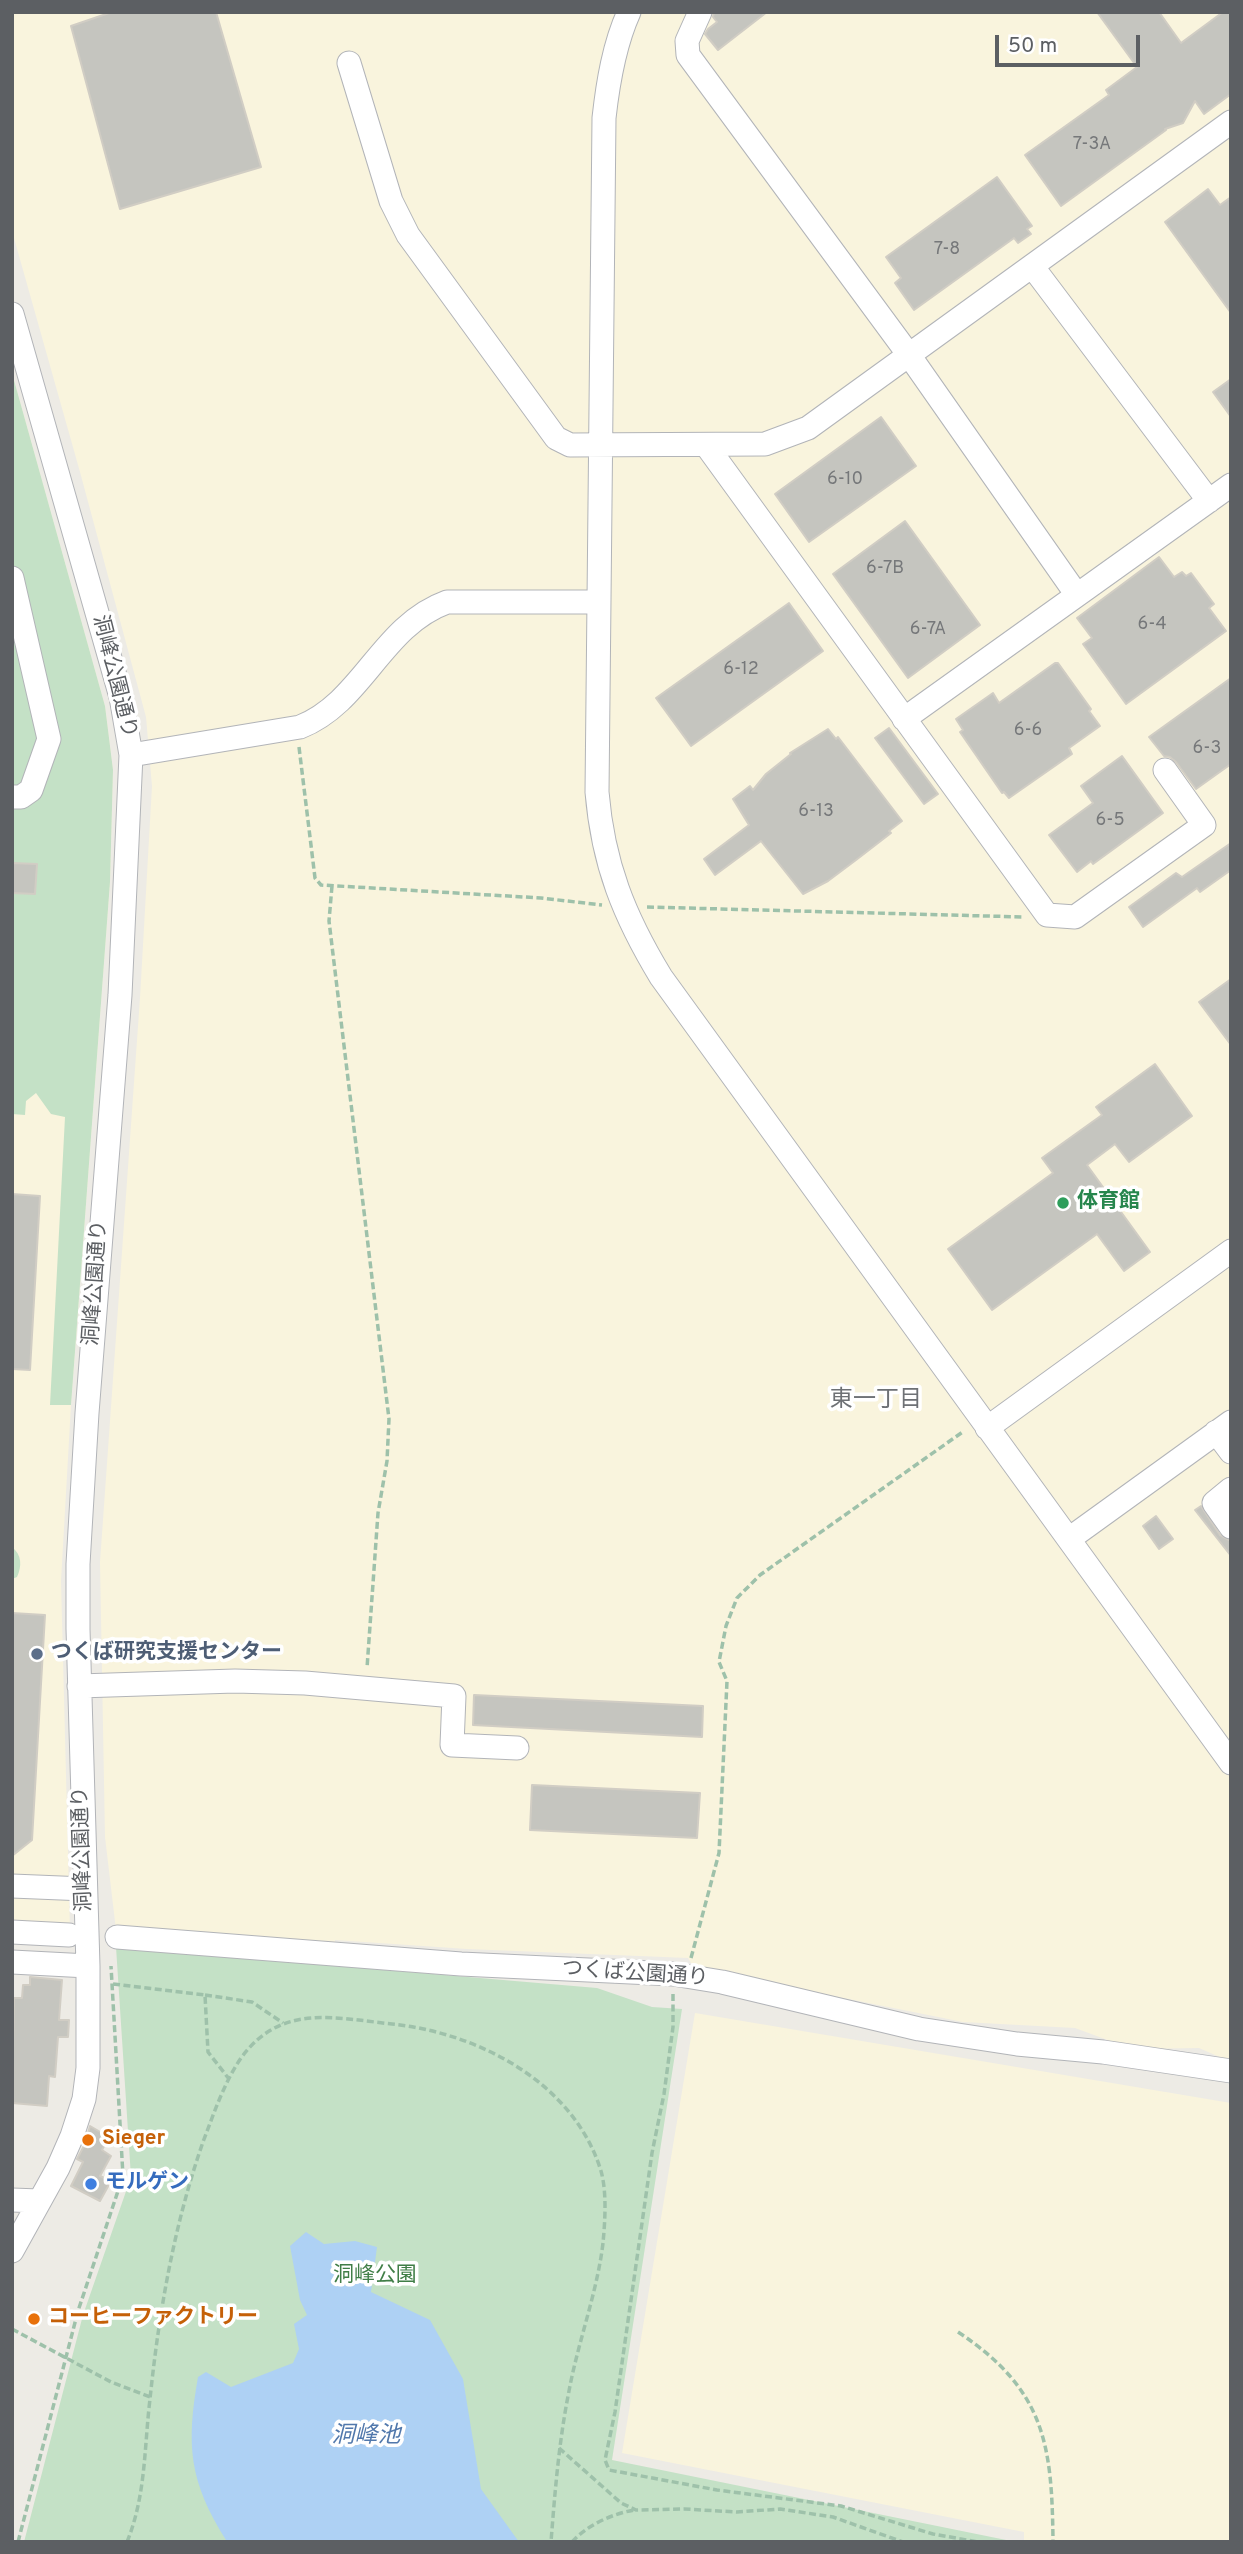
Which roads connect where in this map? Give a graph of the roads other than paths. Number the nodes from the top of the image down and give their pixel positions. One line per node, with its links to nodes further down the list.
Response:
1 (629, 12): 8 (street)
2 (700, 12): 7 (street)
3 (349, 63): 8 (street)
4 (1231, 122): 5 (street)
5 (1032, 266): 7 (street); 11 (street)
6 (12, 314): 16 (street, 洞峰公園通り)
7 (909, 355): 9 (street); 13 (street)
8 (599, 446): 9 (street); 14 (street)
9 (706, 446): 15 (street)
10 (1231, 485): 11 (street)
11 (1209, 501): 13 (street)
12 (12, 578): 18 (street)
13 (1077, 595): 15 (street)
14 (597, 602): 16 (street); 20 (street)
15 (904, 719): 17 (street)
16 (131, 755): 26 (street, 洞峰公園通り)
17 (1165, 770)
18 (12, 797)
19 (1231, 1251): 20 (street)
20 (984, 1424): 25 (street)
21 (1223, 1427): 22 (street); 25 (street)
22 (1231, 1452)
23 (1231, 1489): 24 (street)
24 (1231, 1527)
25 (1069, 1539): 28 (street)
26 (79, 1686): 27 (street); 30 (street, 洞峰公園通り)
27 (517, 1748)
28 (1231, 1763)
29 (12, 1886): 30 (street)
30 (85, 1889): 35 (street, 洞峰公園通り)
31 (12, 1932): 32 (street)
32 (69, 1935)
33 (113, 1947): 36 (street, つくば公園通り)
34 (12, 1962): 35 (street)
35 (88, 1966): 38 (street, 洞峰公園通り)
36 (1231, 2071)
37 (12, 2200): 38 (street)
38 (39, 2201): 39 (street, 洞峰公園通り)
39 (12, 2251)

